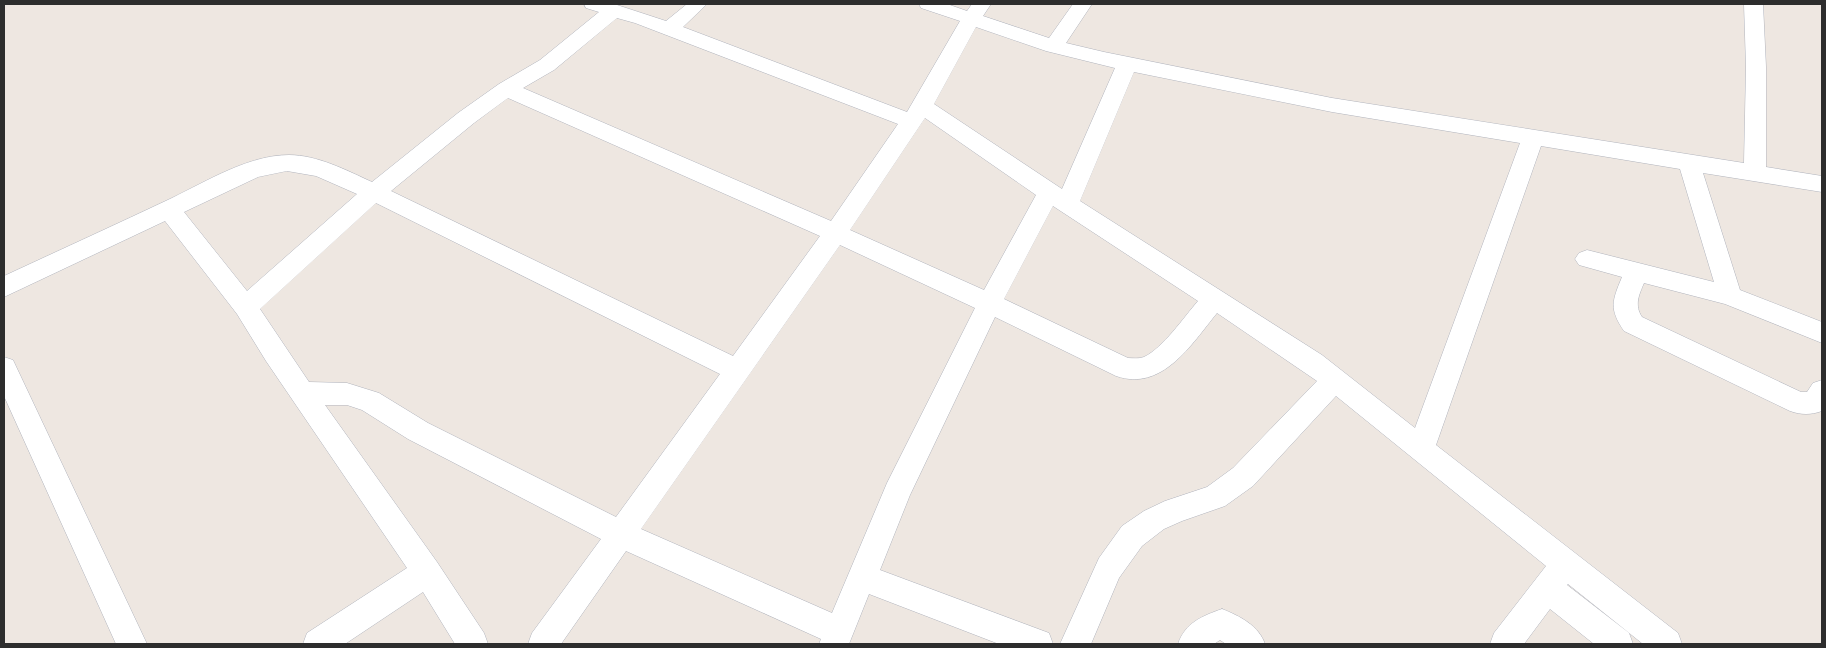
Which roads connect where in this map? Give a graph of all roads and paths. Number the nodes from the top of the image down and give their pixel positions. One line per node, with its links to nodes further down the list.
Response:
1 (593, 4): 6 (street)
2 (698, 4): 8 (street)
3 (928, 4): 7 (street)
4 (1083, 4): 9 (street)
5 (1754, 4): 15 (street)
6 (614, 10): 8 (street); 11 (street)
7 (976, 11): 9 (street); 12 (street)
8 (668, 30): 12 (street)
9 (1053, 46): 10 (street)
10 (1127, 64): 13 (street); 18 (street)
11 (506, 89): 17 (street); 20 (street)
12 (916, 113): 18 (street); 20 (street)
13 (1533, 137): 14 (street); 34 (street)
14 (1689, 162): 15 (street); 24 (street)
15 (1755, 173): 16 (street)
16 (1822, 184)
17 (374, 192): 19 (street); 27 (street); 30 (street)
18 (1058, 198): 25 (street); 26 (street)
19 (168, 208): 23 (street); 27 (street)
20 (836, 232): 26 (street); 30 (street)
21 (1587, 259): 22 (street)
22 (1636, 272): 24 (street); 32 (street)
23 (4, 287)
24 (1730, 296): 28 (street)
25 (1214, 298): 26 (street); 31 (street)
26 (990, 302): 38 (street)
27 (246, 307): 33 (street)
28 (1822, 333)
29 (4, 368): 41 (street)
30 (738, 371): 35 (street)
31 (1334, 380): 34 (street); 46 (street)
32 (1822, 391)
33 (302, 393): 35 (street); 37 (street)
34 (1421, 449): 36 (street)
35 (622, 535): 40 (street); 44 (street)
36 (1565, 564): 39 (street); 51 (street)
37 (427, 572): 42 (street); 43 (street)
38 (861, 577): 40 (street); 45 (street)
39 (1547, 588): 49 (street); 50 (street)
40 (836, 638)
41 (132, 644)
42 (318, 644)
43 (473, 644)
44 (543, 644)
45 (1038, 644)
46 (1076, 644)
47 (1193, 644): 48 (street)
48 (1250, 644)
49 (1505, 644)
50 (1618, 644)
51 (1667, 644)

